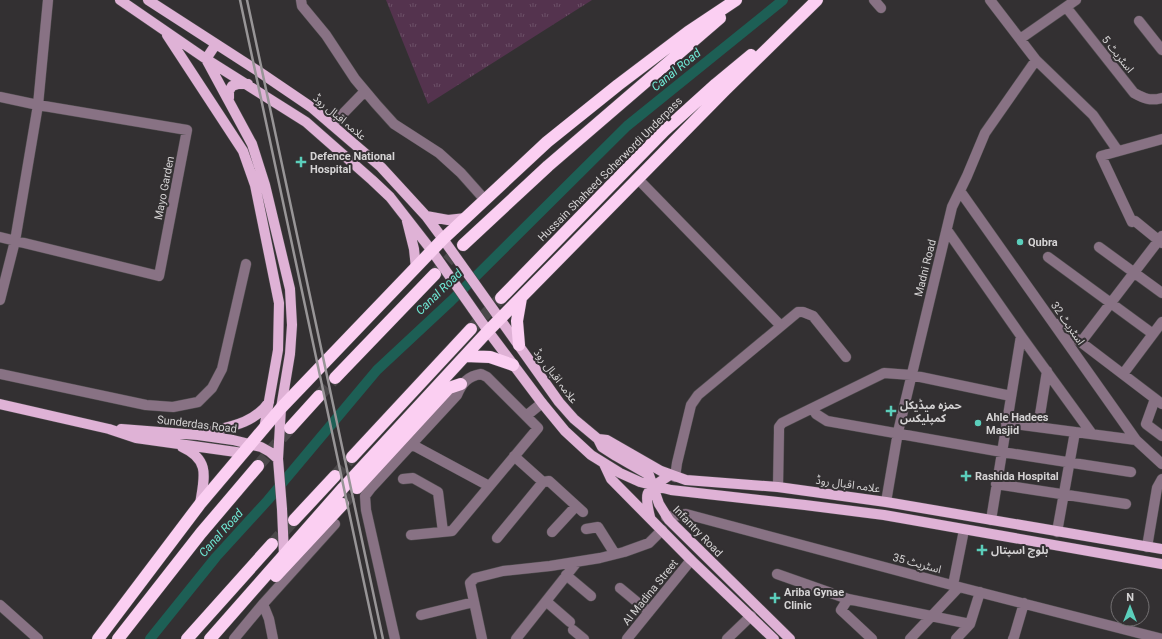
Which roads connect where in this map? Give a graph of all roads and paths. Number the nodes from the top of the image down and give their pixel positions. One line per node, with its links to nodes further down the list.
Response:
1 (48, 0): 25 (street)
2 (120, 0): 14 (main road)
3 (148, 0): 16 (main road, علامہ اقبال روڈ)
4 (301, 0): 21 (street)
5 (736, 0): 31 (highway)
6 (742, 0): 40 (highway)
7 (874, 0): 12 (street)
8 (1076, 0): 11 (street)
9 (817, 1): 29 (highway); 51 (highway, Hussain Shaheed Soherwordi Underpass)
10 (992, 1): 15 (street)
11 (1066, 7): 15 (street); 24 (street, اسٹریٹ 5)
12 (881, 8)
13 (1139, 21): 17 (street)
14 (164, 30): 18 (main road); 75 (main road)
15 (1020, 40): 19 (street)
16 (216, 44): 18 (main road); 26 (main road, علامہ اقبال روڈ)
17 (1162, 50)
18 (206, 58): 20 (main road); 23 (main road)
19 (1036, 60): 28 (street); 30 (street, Madni Road)
20 (248, 84): 23 (main road); 32 (main road)
21 (365, 91): 26 (street); 31 (street)
22 (0, 97): 25 (street, Mayo Garden)
23 (228, 98): 79 (main road)
24 (1162, 98)
25 (38, 105): 39 (street); 39 (street, Mayo Garden)
26 (332, 126): 33 (main road, علامہ اقبال روڈ)
27 (1162, 139): 28 (street)
28 (1118, 151): 38 (street)
29 (638, 179): 50 (highway); 57 (street)
30 (960, 191): 35 (street, Madni Road); 54 (street, اسٹریٹ 32)
31 (485, 200): 34 (highway)
32 (406, 216): 42 (main road); 45 (main road)
33 (426, 216): 34 (main road); 37 (main road, علامہ اقبال روڈ)
34 (466, 218): 37 (highway)
35 (946, 230): 61 (street); 70 (street, Madni Road)
36 (0, 238): 39 (street, Mayo Garden)
37 (443, 239): 42 (highway); 55 (main road, علامہ اقبال روڈ)
38 (1161, 239): 46 (street)
39 (15, 241): 48 (street)
40 (463, 245)
41 (1099, 247): 46 (street)
42 (432, 251): 45 (highway); 59 (main road)
43 (1048, 257): 53 (street)
44 (246, 264): 68 (street)
45 (416, 268): 79 (highway)
46 (1134, 273): 49 (street); 53 (street)
47 (435, 274): 71 (highway)
48 (3, 276): 52 (street)
49 (1162, 293)
50 (522, 297): 55 (highway); 63 (highway)
51 (501, 298)
52 (0, 300)
53 (1111, 303): 60 (street); 62 (street)
54 (1049, 318): 62 (street); 93 (street, اسٹریٹ 32)
55 (500, 320): 59 (highway); 63 (main road, علامہ اقبال روڈ)
56 (1162, 322): 60 (street)
57 (781, 326): 65 (street); 108 (street)
58 (471, 329): 100 (highway)
59 (488, 331): 64 (highway); 66 (main road)
60 (1153, 334): 69 (street)
61 (1021, 336): 67 (street); 74 (street)
62 (1081, 342): 69 (street)
63 (519, 345): 92 (main road, علامہ اقبال روڈ)
64 (465, 356): 66 (highway); 143 (highway)
65 (846, 357)
66 (513, 365): 77 (main road)
67 (1047, 372): 83 (street); 89 (street)
68 (0, 374)
69 (1123, 374): 76 (street)
70 (911, 375): 74 (street); 80 (street); 87 (street, Madni Road)
71 (335, 378)
72 (461, 384): 81 (street); 96 (street); 115 (highway)
73 (319, 396): 84 (highway)
74 (1011, 396): 82 (street)
75 (270, 401): 86 (main road); 90 (main road)
76 (1160, 402): 91 (street)
77 (542, 403): 81 (street); 103 (main road)
78 (0, 404): 85 (main road, Sunderdas Road)
79 (281, 408): 86 (highway); 101 (main road)
80 (813, 408): 87 (street); 116 (street)
81 (526, 416): 99 (street)
82 (1006, 422): 83 (street); 97 (street)
83 (1038, 427): 88 (street)
84 (290, 428)
85 (109, 429): 90 (main road, Sunderdas Road); 94 (main road, Sunderdas Road)
86 (264, 429): 95 (highway)
87 (898, 432): 97 (street); 119 (street, Madni Road)
88 (1074, 432): 89 (street); 102 (street)
89 (1092, 434): 93 (street)
90 (198, 435): 95 (main road, Sunderdas Road)
91 (1162, 436)
92 (598, 439): 108 (main road, علامہ اقبال روڈ); 114 (main road, Infantry Road)
93 (1136, 440): 104 (street, اسٹریٹ 32)
94 (175, 443): 98 (main road, Sunderdas Road); 120 (main road)
95 (251, 444): 98 (highway); 101 (main road, Sunderdas Road)
96 (411, 444): 113 (street); 174 (street)
97 (1002, 452): 102 (street); 112 (street)
98 (243, 453): 120 (highway)
99 (514, 456): 111 (street); 113 (street)
100 (352, 457)
101 (278, 460): 143 (main road)
102 (1069, 463): 106 (street); 118 (street)
103 (604, 464): 114 (main road); 124 (main road)
104 (1162, 464)
105 (258, 466): 168 (highway)
106 (1131, 472)
107 (335, 476): 126 (highway)
108 (673, 476): 114 (main road); 116 (main road, علامہ اقبال روڈ)
109 (1162, 479): 140 (street)
110 (403, 480): 133 (street)
111 (543, 482): 134 (street); 137 (street)
112 (996, 484): 118 (street); 127 (street)
113 (489, 486): 133 (street)
114 (654, 486): 123 (main road); 124 (main road); 125 (main road, Infantry Road)
115 (357, 488)
116 (778, 488): 117 (main road, علامہ اقبال روڈ)
117 (808, 491): 119 (main road, علامہ اقبال روڈ); 123 (main road)
118 (1063, 494): 122 (street); 135 (street)
119 (886, 502): 127 (main road, علامہ اقبال روڈ)
120 (200, 504): 167 (highway)
121 (343, 504): 171 (highway)
122 (1126, 504)
123 (805, 505): 132 (main road)
124 (650, 517): 131 (main road)
125 (666, 517): 149 (street, اسٹریٹ 35); 163 (main road, Infantry Road)
126 (294, 520)
127 (991, 520): 129 (main road, علامہ اقبال روڈ)
128 (335, 524): 157 (street)
129 (1030, 527): 135 (main road, علامہ اقبال روڈ); 138 (main road)
130 (586, 529): 142 (street)
131 (662, 530): 142 (street); 144 (main road)
132 (964, 530): 138 (main road); 149 (street)
133 (443, 532): 136 (street)
134 (552, 532)
135 (1057, 532): 140 (main road, علامہ اقبال روڈ)
136 (411, 535)
137 (497, 538)
138 (1028, 541): 146 (main road)
139 (272, 544): 169 (highway)
140 (1147, 547): 141 (main road, علامہ اقبال روڈ)
141 (1162, 549)
142 (615, 554): 145 (street)
143 (284, 555): 170 (highway)
144 (691, 560): 159 (street, Al Madina Street); 161 (main road)
145 (577, 562): 148 (street); 154 (street)
146 (1162, 564)
147 (777, 574): 153 (street)
148 (566, 575): 152 (street); 155 (street)
149 (956, 586): 151 (street, اسٹریٹ 35); 162 (street)
150 (620, 588): 159 (street)
151 (980, 592): 156 (street, اسٹریٹ 35); 164 (street)
152 (591, 596)
153 (848, 599): 162 (street); 182 (street)
154 (474, 602): 160 (street); 175 (street)
155 (547, 602): 176 (street); 177 (street)
156 (1024, 603): 185 (street); 186 (street, اسٹریٹ 35)
157 (263, 604): 172 (street); 173 (street)
158 (0, 605): 166 (street)
159 (649, 612): 178 (street, Al Madina Street)
160 (421, 615)
161 (751, 616): 165 (main road); 179 (street)
162 (933, 616): 164 (street); 183 (street)
163 (774, 623): 165 (main road); 181 (main road, Infantry Road)
164 (970, 624): 184 (street)
165 (766, 630): 180 (main road)
166 (38, 639)
167 (98, 639)
168 (118, 639)
169 (187, 639)
170 (210, 639)
171 (219, 639)
172 (234, 639)
173 (273, 639)
174 (395, 639)
175 (482, 639)
176 (516, 639)
177 (584, 639)
178 (627, 639)
179 (727, 639)
180 (774, 639)
181 (790, 639)
182 (872, 639)
183 (910, 639)
184 (956, 639)
185 (1013, 639)
186 (1162, 639)

